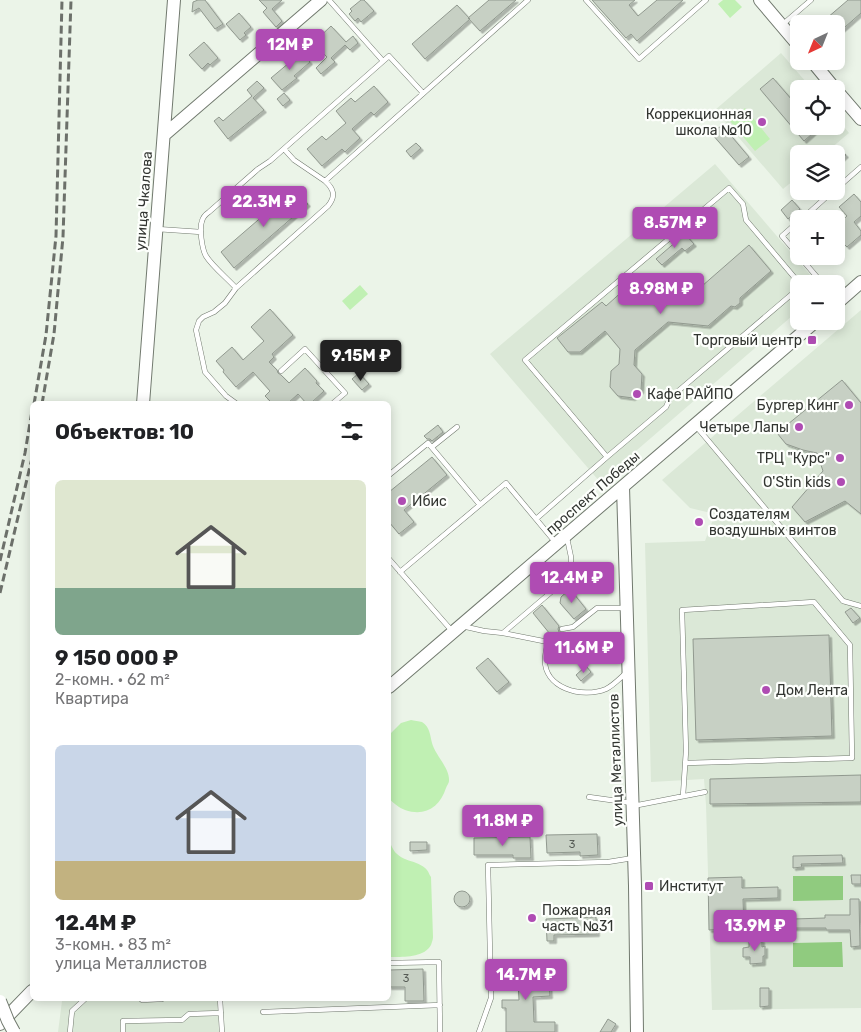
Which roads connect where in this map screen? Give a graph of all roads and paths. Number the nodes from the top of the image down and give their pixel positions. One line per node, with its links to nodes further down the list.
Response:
1 (174, 0): 17 (street, улица Чкалова)
2 (321, 0): 17 (street)
3 (329, 0): 11 (lane)
4 (528, 0): 14 (lane)
5 (586, 0): 6 (lane)
6 (706, 0)
7 (760, 0): 9 (street)
8 (812, 0): 9 (lane)
9 (782, 26): 10 (street)
10 (790, 35)
11 (383, 61): 14 (lane); 18 (lane)
12 (820, 70): 13 (street)
13 (828, 80)
14 (423, 93): 20 (lane)
15 (845, 99): 16 (street)
16 (861, 118)
17 (164, 135): 24 (street, улица Чкалова)
18 (284, 149): 20 (lane); 26 (lane)
19 (861, 167): 21 (lane)
20 (325, 181): 32 (lane)
21 (845, 181)
22 (823, 200): 23 (lane)
23 (812, 210)
24 (157, 228): 26 (lane); 37 (street, улица Чкалова)
25 (790, 229): 27 (lane)
26 (201, 232): 32 (lane)
27 (790, 245)
28 (807, 265): 30 (lane)
29 (792, 275): 43 (lane)
30 (815, 275)
31 (861, 282): 33 (street)
32 (236, 288): 38 (lane)
33 (845, 295)
34 (790, 296): 43 (lane)
35 (806, 330): 40 (street, проспект Победы)
36 (281, 371): 39 (lane)
37 (144, 401)
38 (232, 401)
39 (335, 401)
40 (695, 425): 45 (street, проспект Победы); 51 (lane)
41 (457, 427): 42 (lane)
42 (432, 448): 44 (lane); 46 (lane)
43 (608, 457): 47 (lane)
44 (391, 473)
45 (623, 487): 48 (street, проспект Победы); 52 (street, улица Металлистов)
46 (480, 505): 47 (lane); 50 (lane)
47 (536, 519): 48 (lane)
48 (562, 540): 53 (street, проспект Победы); 55 (lane)
49 (391, 561): 50 (lane)
50 (400, 572): 53 (lane)
51 (861, 606)
52 (626, 608): 54 (lane); 58 (street, улица Металлистов)
53 (457, 629): 55 (lane); 59 (street, проспект Победы)
54 (562, 630)
55 (503, 632): 57 (lane)
56 (553, 637): 57 (lane)
57 (548, 642): 58 (lane)
58 (628, 672): 64 (street, улица Металлистов)
59 (391, 686)
60 (686, 763): 60 (lane); 62 (lane)
61 (705, 792): 62 (lane)
62 (682, 796): 64 (lane)
63 (589, 797): 64 (lane)
64 (632, 805): 65 (street, улица Металлистов)
65 (634, 858): 80 (lane); 81 (street, улица Металлистов)
66 (391, 964): 71 (lane)
67 (30, 993): 74 (street)
68 (0, 1001): 75 (street, bridge)
69 (83, 1001): 76 (lane)
70 (220, 1001): 73 (lane)
71 (440, 1005): 72 (lane); 79 (lane)
72 (263, 1012)
73 (221, 1013): 77 (lane); 78 (lane)
74 (0, 1024)
75 (14, 1032)
76 (70, 1032)
77 (123, 1032)
78 (222, 1032)
79 (440, 1032)
80 (479, 1032)
81 (637, 1032)

